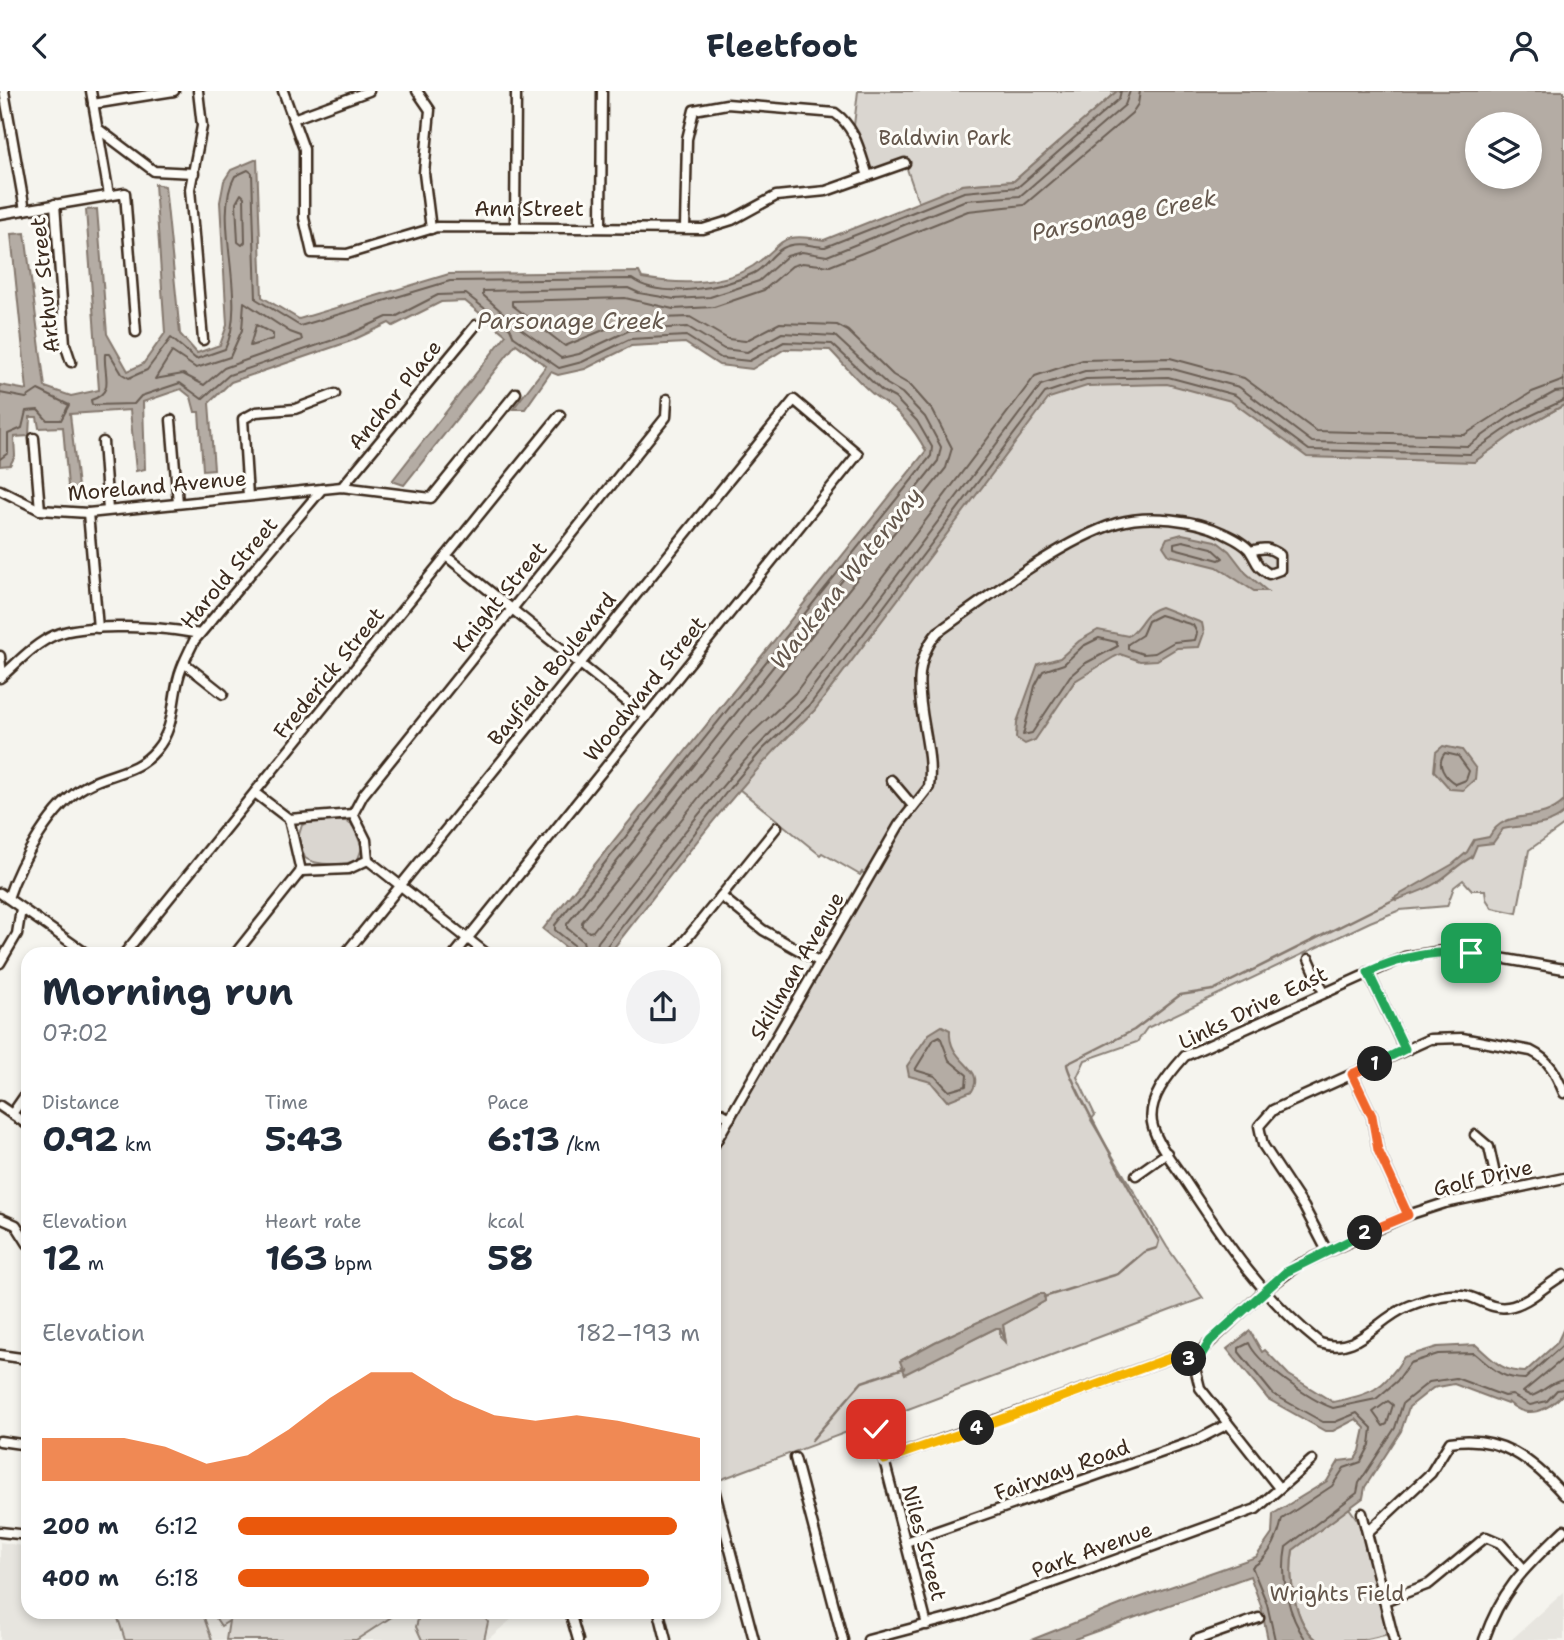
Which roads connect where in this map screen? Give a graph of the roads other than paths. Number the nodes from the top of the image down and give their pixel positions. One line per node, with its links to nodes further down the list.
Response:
1 (4, 91): 18 (street, Arthur Street)
2 (91, 91): 10 (street)
3 (174, 91): 10 (street)
4 (198, 91): 14 (street)
5 (283, 91): 11 (street, Ann Street)
6 (369, 91): 11 (street)
7 (417, 91): 23 (street)
8 (516, 91): 20 (street)
9 (602, 91): 21 (street)
10 (93, 104): 12 (street)
11 (293, 119): 23 (street, Ann Street)
12 (97, 128): 14 (street); 16 (street)
13 (905, 163): 15 (street, Ann Street)
14 (194, 173): 26 (street)
15 (868, 176): 22 (street, Ann Street); 22 (street)
16 (109, 195): 17 (street); 25 (street)
17 (55, 204): 18 (street); 27 (street, Arthur Street)
18 (25, 210): 19 (street)
19 (0, 214)
20 (515, 227): 21 (street, Ann Street); 23 (street, Ann Street)
21 (601, 227): 22 (street, Ann Street)
22 (685, 228)
23 (431, 229)
24 (476, 325): 36 (street, Anchor Place)
25 (136, 332)
26 (203, 340)
27 (71, 362)
28 (516, 393): 36 (street)
29 (335, 394): 39 (street)
30 (667, 398): 46 (street, Knight Street)
31 (788, 407): 51 (street, Bayfield Boulevard); 54 (street, Woodward Street)
32 (560, 415): 45 (street, Frederick Street)
33 (171, 420): 40 (street)
34 (34, 438): 41 (street)
35 (103, 443): 42 (street)
36 (342, 487): 37 (street)
37 (322, 489): 39 (street, Moreland Avenue); 48 (street, Harold Street)
38 (0, 490): 41 (street, Moreland Avenue)
39 (248, 496): 40 (street, Moreland Avenue)
40 (177, 503): 42 (street, Moreland Avenue)
41 (40, 510): 43 (street, Moreland Avenue)
42 (108, 510): 43 (street, Moreland Avenue)
43 (88, 513): 47 (street)
44 (1251, 551): 57 (street, Skillman Avenue)
45 (446, 556): 46 (street); 56 (street, Frederick Street)
46 (513, 609): 51 (street); 58 (street, Knight Street)
47 (98, 628): 48 (street); 52 (street)
48 (199, 634): 50 (street, Harold Street)
49 (0, 656): 52 (street)
50 (184, 663): 53 (street); 64 (street, Harold Street)
51 (579, 663): 54 (street); 63 (street, Bayfield Boulevard)
52 (1, 677)
53 (223, 694)
54 (646, 717): 67 (street, Woodward Street)
55 (891, 780): 57 (street)
56 (255, 793): 59 (street); 69 (street, Frederick Street)
57 (913, 806): 76 (street, Skillman Avenue)
58 (354, 814): 59 (street); 61 (street)
59 (289, 819): 62 (street)
60 (777, 827): 65 (street)
61 (368, 860): 62 (street); 63 (street)
62 (301, 871): 70 (street)
63 (401, 883): 67 (street); 71 (street, Bayfield Boulevard)
64 (4, 895): 66 (street)
65 (722, 896): 74 (street); 76 (street)
66 (21, 909): 68 (street); 77 (street)
67 (468, 938): 72 (street, Woodward Street); 73 (street)
68 (77, 947)
69 (130, 947)
70 (241, 947)
71 (351, 947)
72 (461, 947)
73 (479, 947)
74 (680, 947)
75 (1309, 959): 80 (street)
76 (820, 962): 88 (street, Skillman Avenue)
77 (0, 963)
78 (1564, 969): 79 (street, Links Drive East)
79 (1368, 972): 80 (street, Links Drive East); 81 (street)
80 (1324, 993): 92 (street, Links Drive East)
81 (1405, 1049): 82 (street); 83 (street)
82 (1352, 1074): 96 (street); 99 (street)
83 (1563, 1091)
84 (21, 1101): 87 (street)
85 (0, 1105): 87 (street)
86 (721, 1113): 88 (street)
87 (12, 1114): 89 (street)
88 (730, 1118): 90 (street, Skillman Avenue)
89 (21, 1120)
90 (721, 1133)
91 (1475, 1135): 95 (street)
92 (1167, 1153): 93 (street); 101 (street, Links Drive East)
93 (1136, 1175)
94 (1564, 1178): 95 (street, Golf Drive)
95 (1499, 1192): 96 (street, Golf Drive)
96 (1408, 1215): 99 (street, Golf Drive)
97 (0, 1218): 98 (street)
98 (21, 1233)
99 (1327, 1251): 101 (street, Golf Drive)
100 (1564, 1275): 101 (street, Links Drive East)
101 (1264, 1291): 104 (street, Golf Drive)
102 (0, 1355): 103 (street)
103 (21, 1358)
104 (1197, 1362): 105 (street); 110 (street)
105 (1228, 1425): 112 (street); 120 (street, Fairway Road)
106 (876, 1429): 110 (street, Niles Street)
107 (0, 1441): 108 (street)
108 (21, 1444)
109 (795, 1458): 130 (street)
110 (884, 1460): 120 (street, Niles Street)
111 (1312, 1460): 112 (street, Park Avenue)
112 (1279, 1488): 126 (street, Park Avenue)
113 (1564, 1495): 118 (street)
114 (1362, 1513): 118 (street)
115 (721, 1515): 129 (street)
116 (1564, 1530): 121 (street)
117 (0, 1532): 119 (street)
118 (1368, 1532): 122 (street)
119 (21, 1534)
120 (906, 1542): 126 (street, Niles Street)
121 (1523, 1568): 122 (street); 134 (street)
122 (1384, 1601): 133 (street)
123 (1259, 1618): 132 (street)
124 (572, 1619): 127 (street)
125 (661, 1619): 128 (street)
126 (927, 1625): 131 (street, Park Avenue)
127 (578, 1640)
128 (666, 1640)
129 (754, 1640)
130 (843, 1640)
131 (868, 1640)
132 (1196, 1640)
133 (1394, 1640)
134 (1484, 1640)

